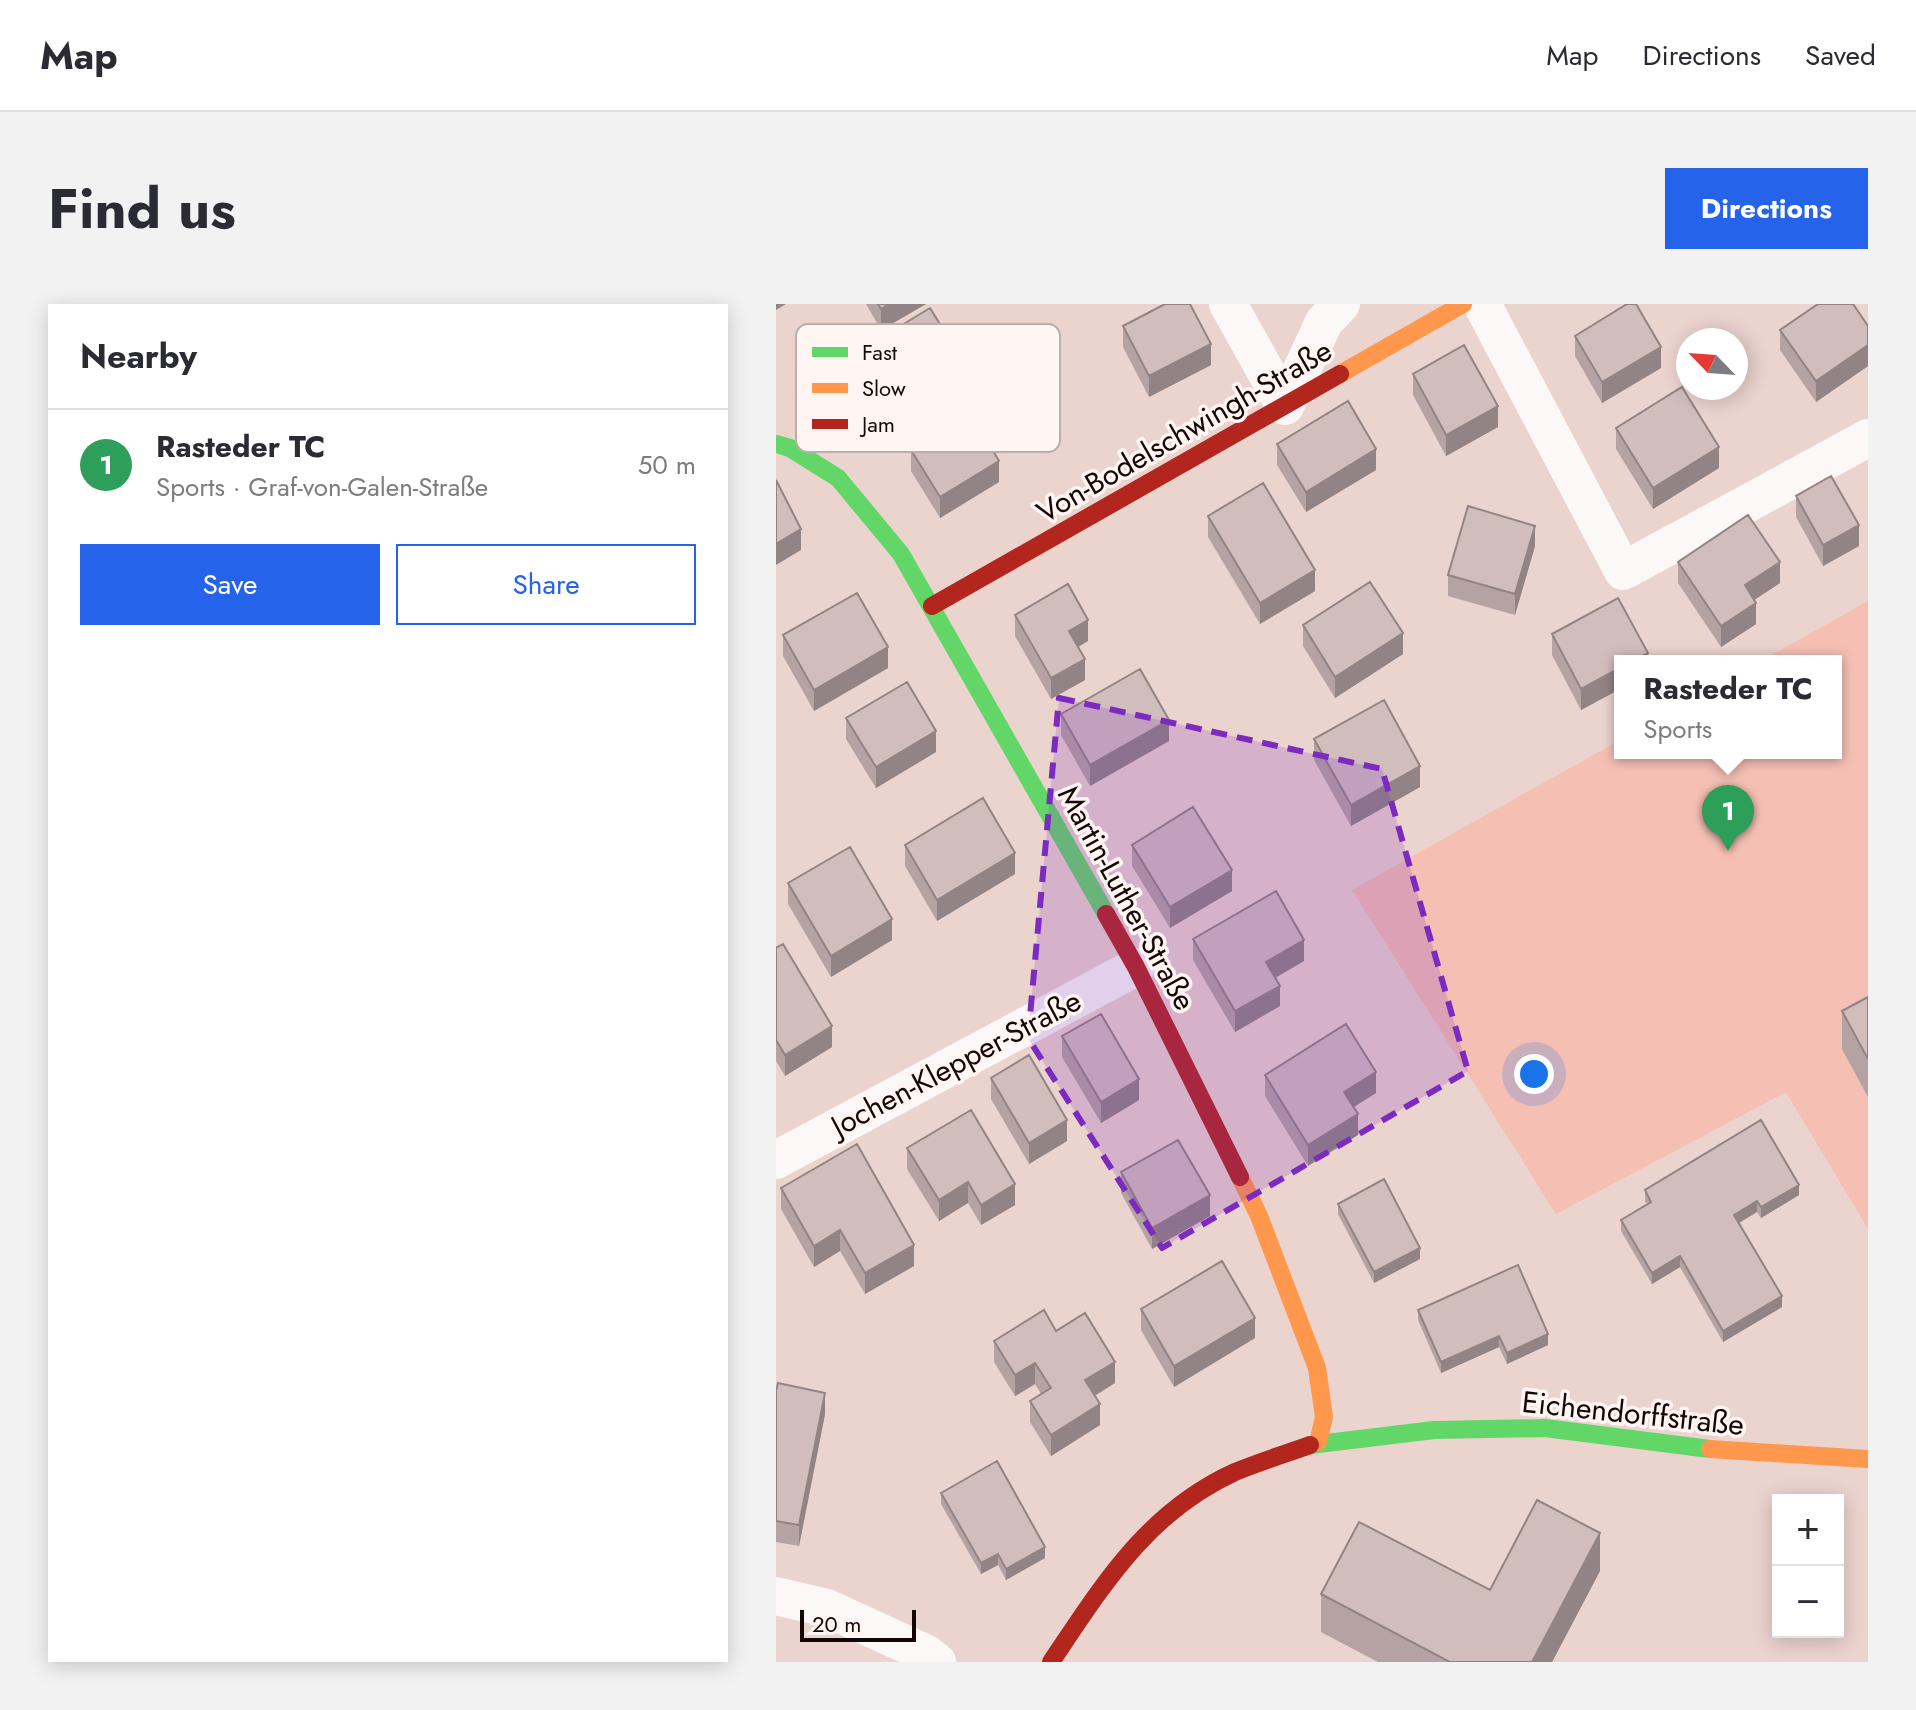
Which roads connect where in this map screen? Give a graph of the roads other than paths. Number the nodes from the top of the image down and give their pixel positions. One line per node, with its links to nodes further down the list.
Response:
1 (1228, 304): 5 (street)
2 (1341, 304): 5 (street)
3 (1463, 304): 5 (street, Von-Bodelschwingh-Straße)
4 (1482, 304): 6 (street)
5 (1285, 406): 10 (street, Von-Bodelschwingh-Straße)
6 (1868, 438)
7 (776, 444): 9 (street, Martin-Luther-Straße)
8 (796, 452): 10 (street, Martin-Luther-Straße)
9 (796, 452)
10 (932, 606): 11 (street, Martin-Luther-Straße)
11 (1136, 967): 12 (street, Jochen-Klepper-Straße); 13 (street, Martin-Luther-Straße)
12 (776, 1160)
13 (1318, 1442): 14 (street, Eichendorffstraße); 17 (street, Eichendorffstraße)
14 (1868, 1459)
15 (776, 1596): 16 (street)
16 (937, 1662)
17 (1051, 1662)

